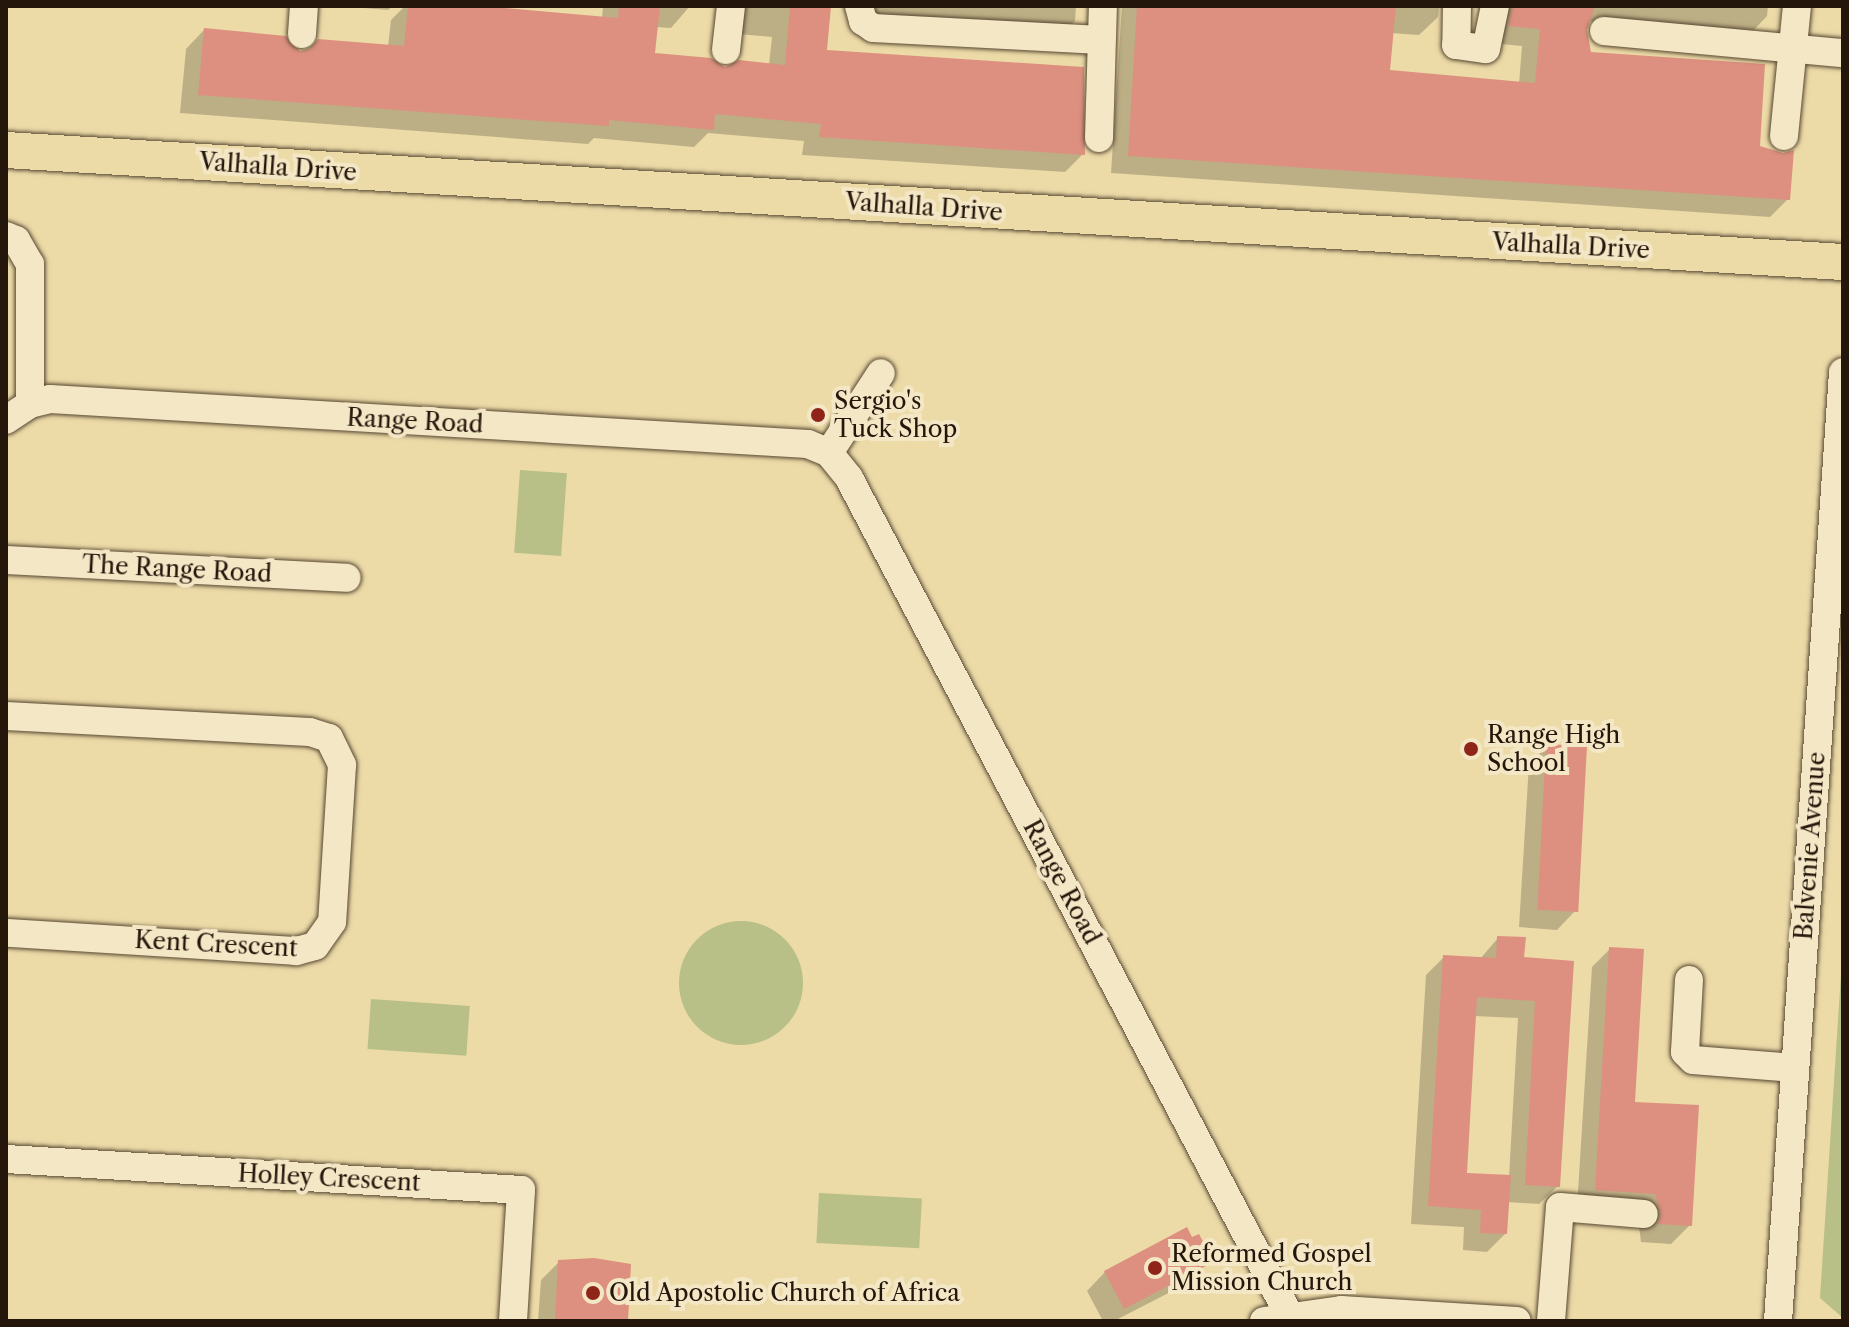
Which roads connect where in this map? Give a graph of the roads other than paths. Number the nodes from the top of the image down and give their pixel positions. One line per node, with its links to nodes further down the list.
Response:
1 (304, 6): 9 (street)
2 (731, 6): 12 (street)
3 (859, 6): 10 (street)
4 (1103, 6): 10 (street)
5 (1457, 6): 6 (street)
6 (1495, 6)
7 (1797, 6): 11 (street)
8 (1604, 31): 11 (street)
9 (302, 34)
10 (1101, 40): 15 (street)
11 (1793, 48): 13 (street); 14 (street)
12 (726, 50)
13 (1843, 53)
14 (1784, 136)
15 (1099, 138)
16 (6, 150): 18 (main road, Valhalla Drive)
17 (6, 236): 19 (street)
18 (1843, 262)
19 (18, 340): 22 (street)
20 (1843, 372): 30 (street, Balvenie Avenue)
21 (881, 373): 24 (street)
22 (30, 404): 23 (street, Range Road); 24 (street, Range Road)
23 (6, 420)
24 (829, 453): 33 (street, Range Road)
25 (6, 560): 26 (street, The Range Road)
26 (347, 578)
27 (6, 716): 28 (street, Kent Crescent)
28 (6, 933)
29 (1689, 980): 30 (street)
30 (1795, 1068): 37 (street, Balvenie Avenue)
31 (6, 1159): 34 (street, Holley Crescent)
32 (1644, 1214): 36 (street)
33 (1277, 1318): 35 (street)
34 (513, 1321)
35 (1517, 1321)
36 (1551, 1321)
37 (1778, 1321)

